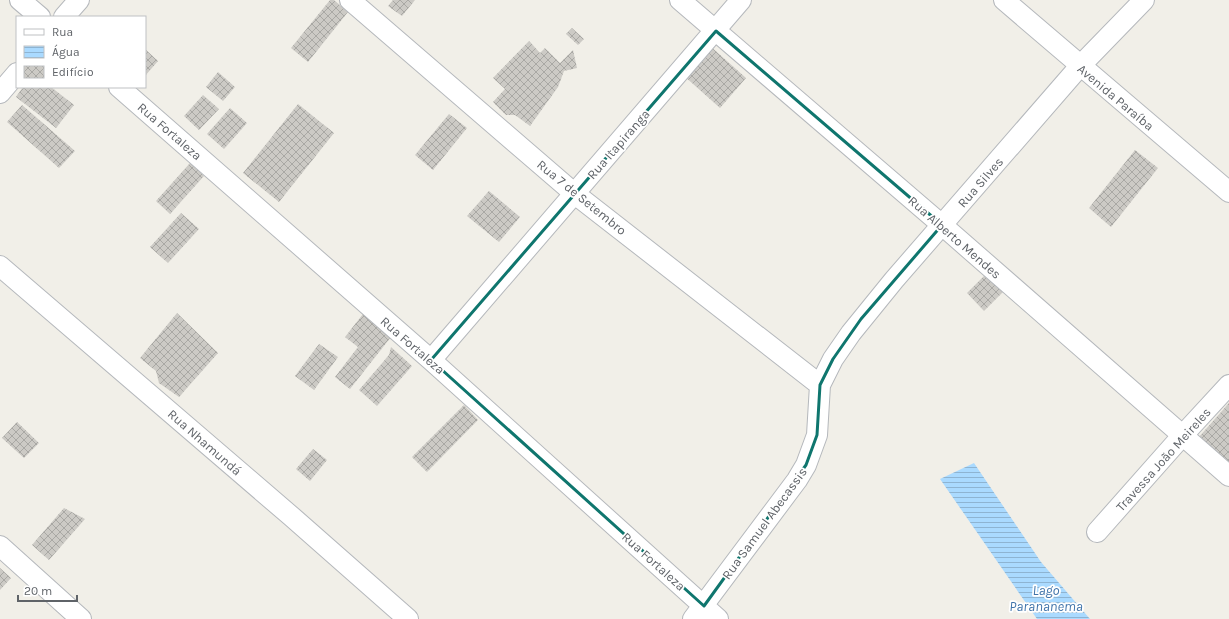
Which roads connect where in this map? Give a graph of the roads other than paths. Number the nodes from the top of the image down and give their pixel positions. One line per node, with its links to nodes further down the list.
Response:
1 (20, 0): 8 (street)
2 (79, 0): 9 (street)
3 (350, 0): 16 (street, Rua 7 de Setembro)
4 (680, 0): 10 (street, Rua Alberto Mendes)
5 (741, 0): 10 (street, Rua Itapiranga)
6 (1004, 0): 11 (street, Avenida Paraíba)
7 (1144, 0): 11 (street, Rua Silves)
8 (39, 16)
9 (65, 16)
10 (716, 31): 16 (street, Rua Itapiranga); 17 (street, Rua Alberto Mendes)
11 (1080, 66): 15 (street, Avenida Paraíba); 17 (street, Rua Silves)
12 (16, 74): 14 (street)
13 (121, 88): 19 (street, Rua Fortaleza)
14 (0, 93)
15 (1229, 192)
16 (576, 194): 19 (street, Rua Itapiranga); 20 (street, Rua 7 de Setembro)
17 (942, 225): 20 (street, Rua Silves); 22 (street, Rua Alberto Mendes)
18 (0, 266): 28 (street, Rua Nhamundá)
19 (431, 360): 26 (street, Rua Fortaleza)
20 (823, 378): 26 (street, Rua Samuel Abecassis)
21 (1229, 385): 22 (street, Travessa João Meireles)
22 (1182, 436): 23 (street, Rua Alberto Mendes); 24 (street, Travessa João Meireles)
23 (1229, 476)
24 (1097, 532)
25 (0, 546): 27 (street)
26 (698, 612): 29 (street, Rua Fortaleza)
27 (81, 619)
28 (408, 619)
29 (718, 619)

